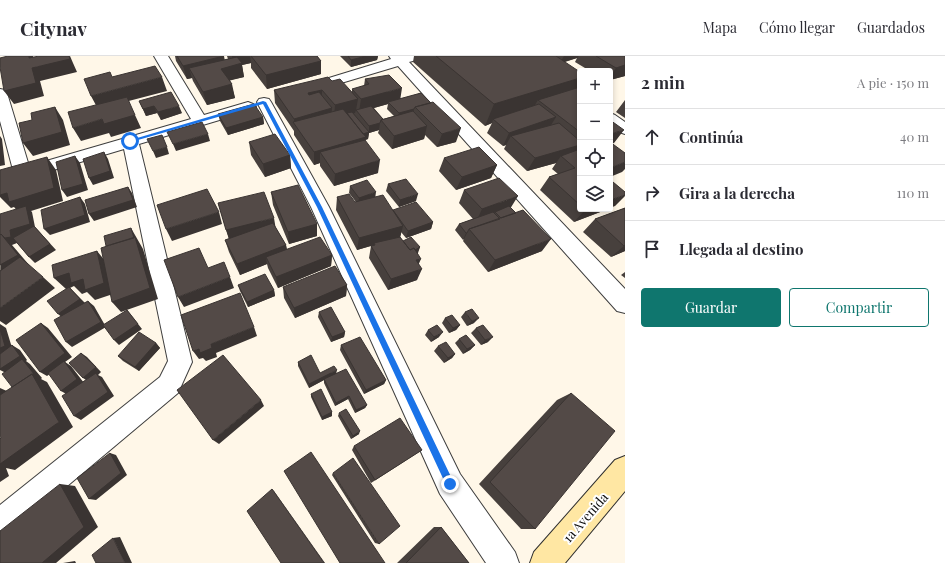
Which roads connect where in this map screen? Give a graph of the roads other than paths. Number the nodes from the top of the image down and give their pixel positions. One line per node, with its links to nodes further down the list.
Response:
1 (167, 57): 6 (street)
2 (404, 58): 4 (street); 11 (street)
3 (0, 93): 9 (street)
4 (294, 93)
5 (613, 120): 7 (street)
6 (200, 121): 8 (street); 14 (street)
7 (625, 128)
8 (130, 141): 9 (street); 13 (street)
9 (22, 173): 10 (street)
10 (0, 180)
11 (625, 304)
12 (625, 470): 15 (street, 1a Avenida)
13 (0, 524)
14 (504, 563)
15 (545, 563)

